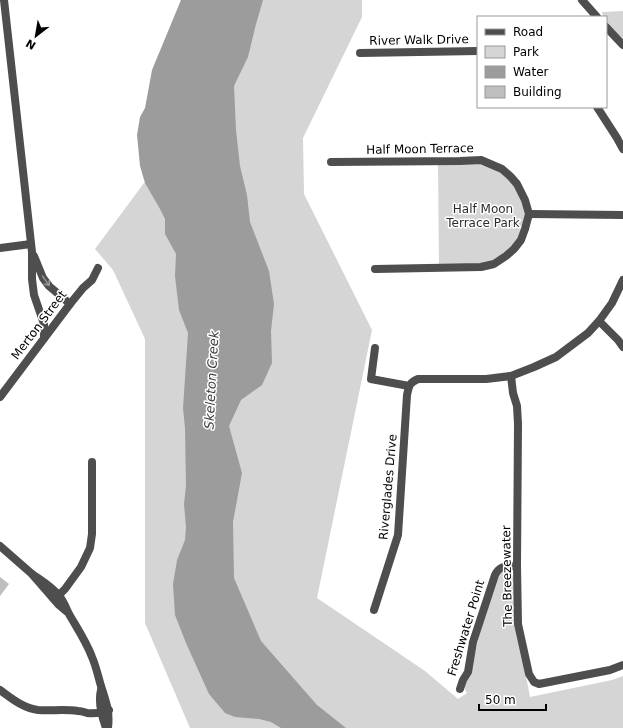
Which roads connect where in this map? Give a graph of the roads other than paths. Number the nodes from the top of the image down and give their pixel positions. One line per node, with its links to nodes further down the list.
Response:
1 (4, 0): 14 (street)
2 (582, 0): 3 (street)
3 (596, 16)
4 (607, 28): 5 (street)
5 (623, 45)
6 (477, 51): 7 (street, River Walk Drive)
7 (360, 53)
8 (598, 108): 9 (street)
9 (623, 149)
10 (331, 162): 11 (street, Half Moon Terrace)
11 (529, 214): 12 (street); 16 (street)
12 (623, 215)
13 (0, 248): 14 (street)
14 (32, 248): 18 (street, one-way to 18); 20 (street)
15 (98, 268): 18 (street, Merton Street)
16 (375, 269)
17 (623, 280): 19 (street)
18 (70, 304): 20 (street, Merton Street)
19 (599, 321): 21 (street); 23 (street)
20 (44, 338): 25 (street, Merton Street)
21 (623, 347)
22 (375, 348): 24 (street)
23 (512, 376): 24 (street); 28 (street, The Breezewater)
24 (409, 386): 30 (street, Riverglades Drive)
25 (0, 397)
26 (92, 462): 29 (street)
27 (0, 546): 29 (street)
28 (517, 566): 31 (street, The Breezewater); 33 (street, Freshwater Point)
29 (55, 594): 34 (street)
30 (374, 610)
31 (623, 665)
32 (0, 690): 34 (street)
33 (460, 690)
34 (104, 710): 35 (street)
35 (107, 728)

